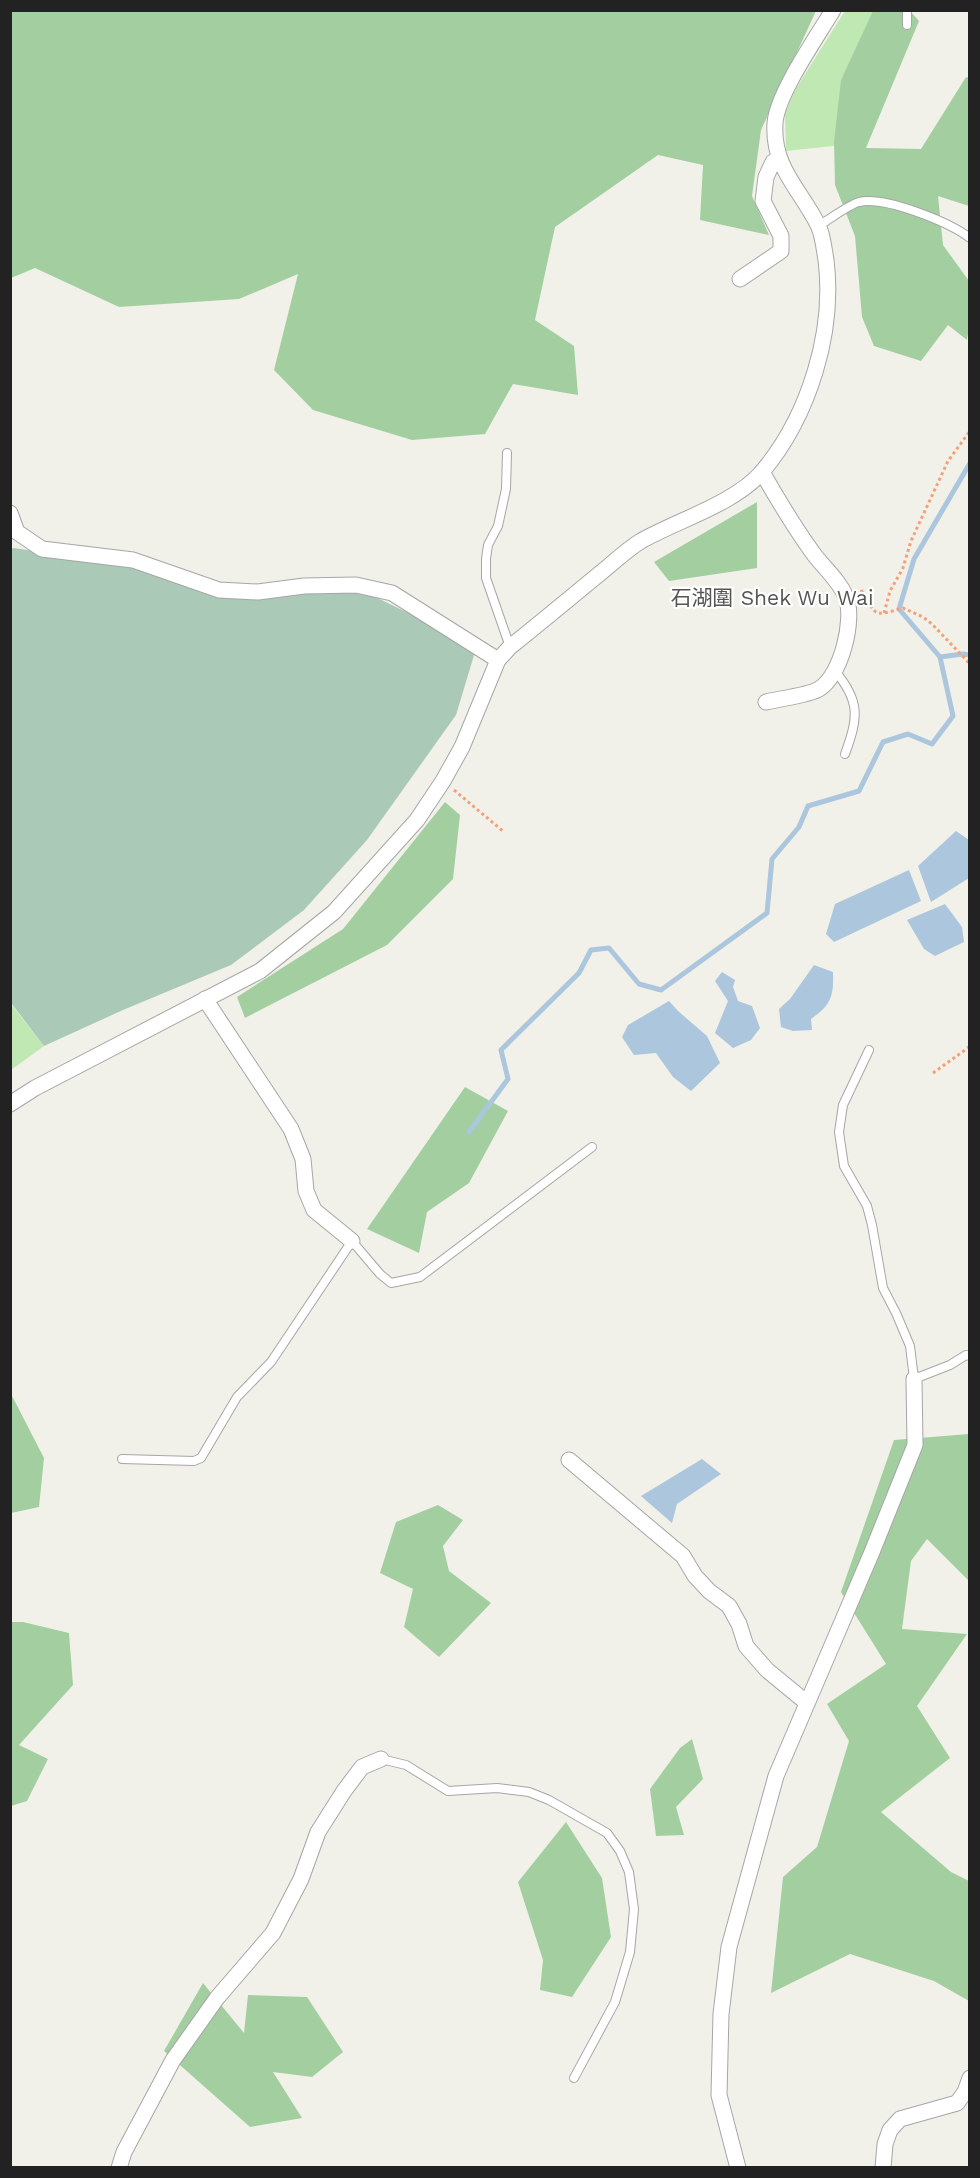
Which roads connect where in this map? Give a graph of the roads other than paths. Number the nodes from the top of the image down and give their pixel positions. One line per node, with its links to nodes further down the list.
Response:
1 (833, 10): 4 (street)
2 (907, 10): 3 (lane)
3 (907, 25)
4 (779, 158): 5 (street); 7 (street)
5 (818, 226): 6 (lane); 9 (street)
6 (969, 238)
7 (740, 279)
8 (507, 453): 11 (lane)
9 (762, 472): 11 (street); 13 (street)
10 (10, 513): 12 (street)
11 (510, 647): 12 (street)
12 (498, 660): 16 (street)
13 (835, 671): 14 (street); 15 (lane)
14 (766, 702)
15 (845, 754)
16 (206, 999): 18 (street); 20 (street)
17 (869, 1050): 22 (lane)
18 (10, 1104)
19 (592, 1147): 20 (lane)
20 (352, 1241): 23 (lane)
21 (969, 1356): 22 (lane)
22 (914, 1379): 25 (street)
23 (122, 1459)
24 (569, 1460): 25 (street)
25 (807, 1703): 30 (street)
26 (381, 1759): 28 (lane); 29 (street)
27 (969, 2078): 31 (street)
28 (574, 2079)
29 (119, 2168)
30 (738, 2168)
31 (883, 2168)

